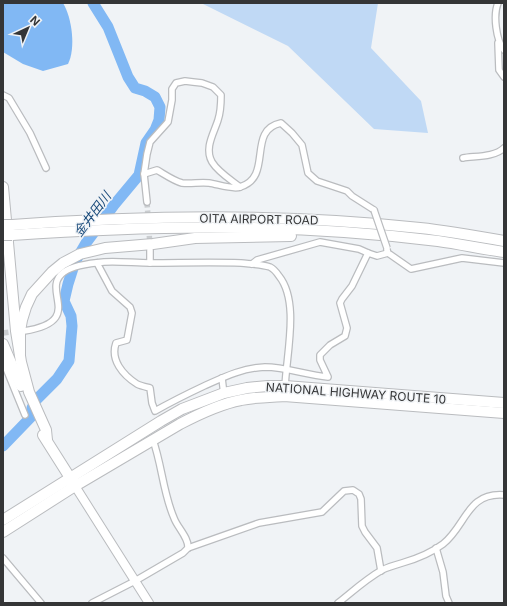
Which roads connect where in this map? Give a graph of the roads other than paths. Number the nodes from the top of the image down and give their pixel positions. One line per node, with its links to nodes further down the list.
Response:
1 (498, 3): 2 (street)
2 (498, 41): 3 (street); 4 (street)
3 (504, 50)
4 (504, 77)
5 (3, 95): 8 (street)
6 (504, 148): 7 (street)
7 (463, 158)
8 (46, 168)
9 (144, 174): 11 (street); 11 (street); 12 (street)
10 (3, 187): 27 (highway)
11 (240, 188): 18 (street, bridge)
12 (147, 202)
13 (7, 227): 14 (highway, OITA AIRPORT ROAD); 15 (highway, OITA AIRPORT ROAD)
14 (439, 241): 19 (highway, OITA AIRPORT ROAD); 27 (highway)
15 (504, 241)
16 (3, 246): 31 (highway)
17 (150, 250): 22 (street)
18 (387, 251): 20 (street); 23 (street)
19 (504, 252)
20 (368, 253): 24 (street); 29 (street)
21 (97, 263): 22 (street); 25 (street); 30 (street)
22 (150, 263): 24 (street)
23 (504, 263)
24 (252, 264): 29 (street)
25 (24, 331)
26 (3, 344): 31 (highway)
27 (20, 354): 34 (highway)
28 (3, 361): 38 (street)
29 (285, 369): 30 (street); 32 (street)
30 (222, 378): 33 (street)
31 (20, 381): 34 (highway)
32 (284, 391): 33 (highway, NATIONAL HIGHWAY ROUTE 10); 35 (highway, NATIONAL HIGHWAY ROUTE 10); 36 (highway, NATIONAL HIGHWAY ROUTE 10); 37 (highway, NATIONAL HIGHWAY ROUTE 10)
33 (224, 393): 36 (street); 40 (highway, NATIONAL HIGHWAY ROUTE 10)
34 (28, 396): 40 (highway)
35 (504, 403)
36 (226, 404): 39 (highway, NATIONAL HIGHWAY ROUTE 10)
37 (504, 413)
38 (25, 415)
39 (153, 440): 40 (highway, NATIONAL HIGHWAY ROUTE 10); 44 (street)
40 (73, 482): 42 (highway, NATIONAL HIGHWAY ROUTE 10); 43 (highway, NATIONAL HIGHWAY ROUTE 10); 48 (street)
41 (504, 495): 45 (street)
42 (3, 520)
43 (3, 532)
44 (188, 548): 47 (street); 48 (street)
45 (436, 548): 47 (street); 53 (street)
46 (3, 558): 49 (street)
47 (381, 571): 52 (street)
48 (136, 581): 50 (street); 51 (street)
49 (41, 603)
50 (92, 603)
51 (149, 603)
52 (338, 603)
53 (449, 603)

